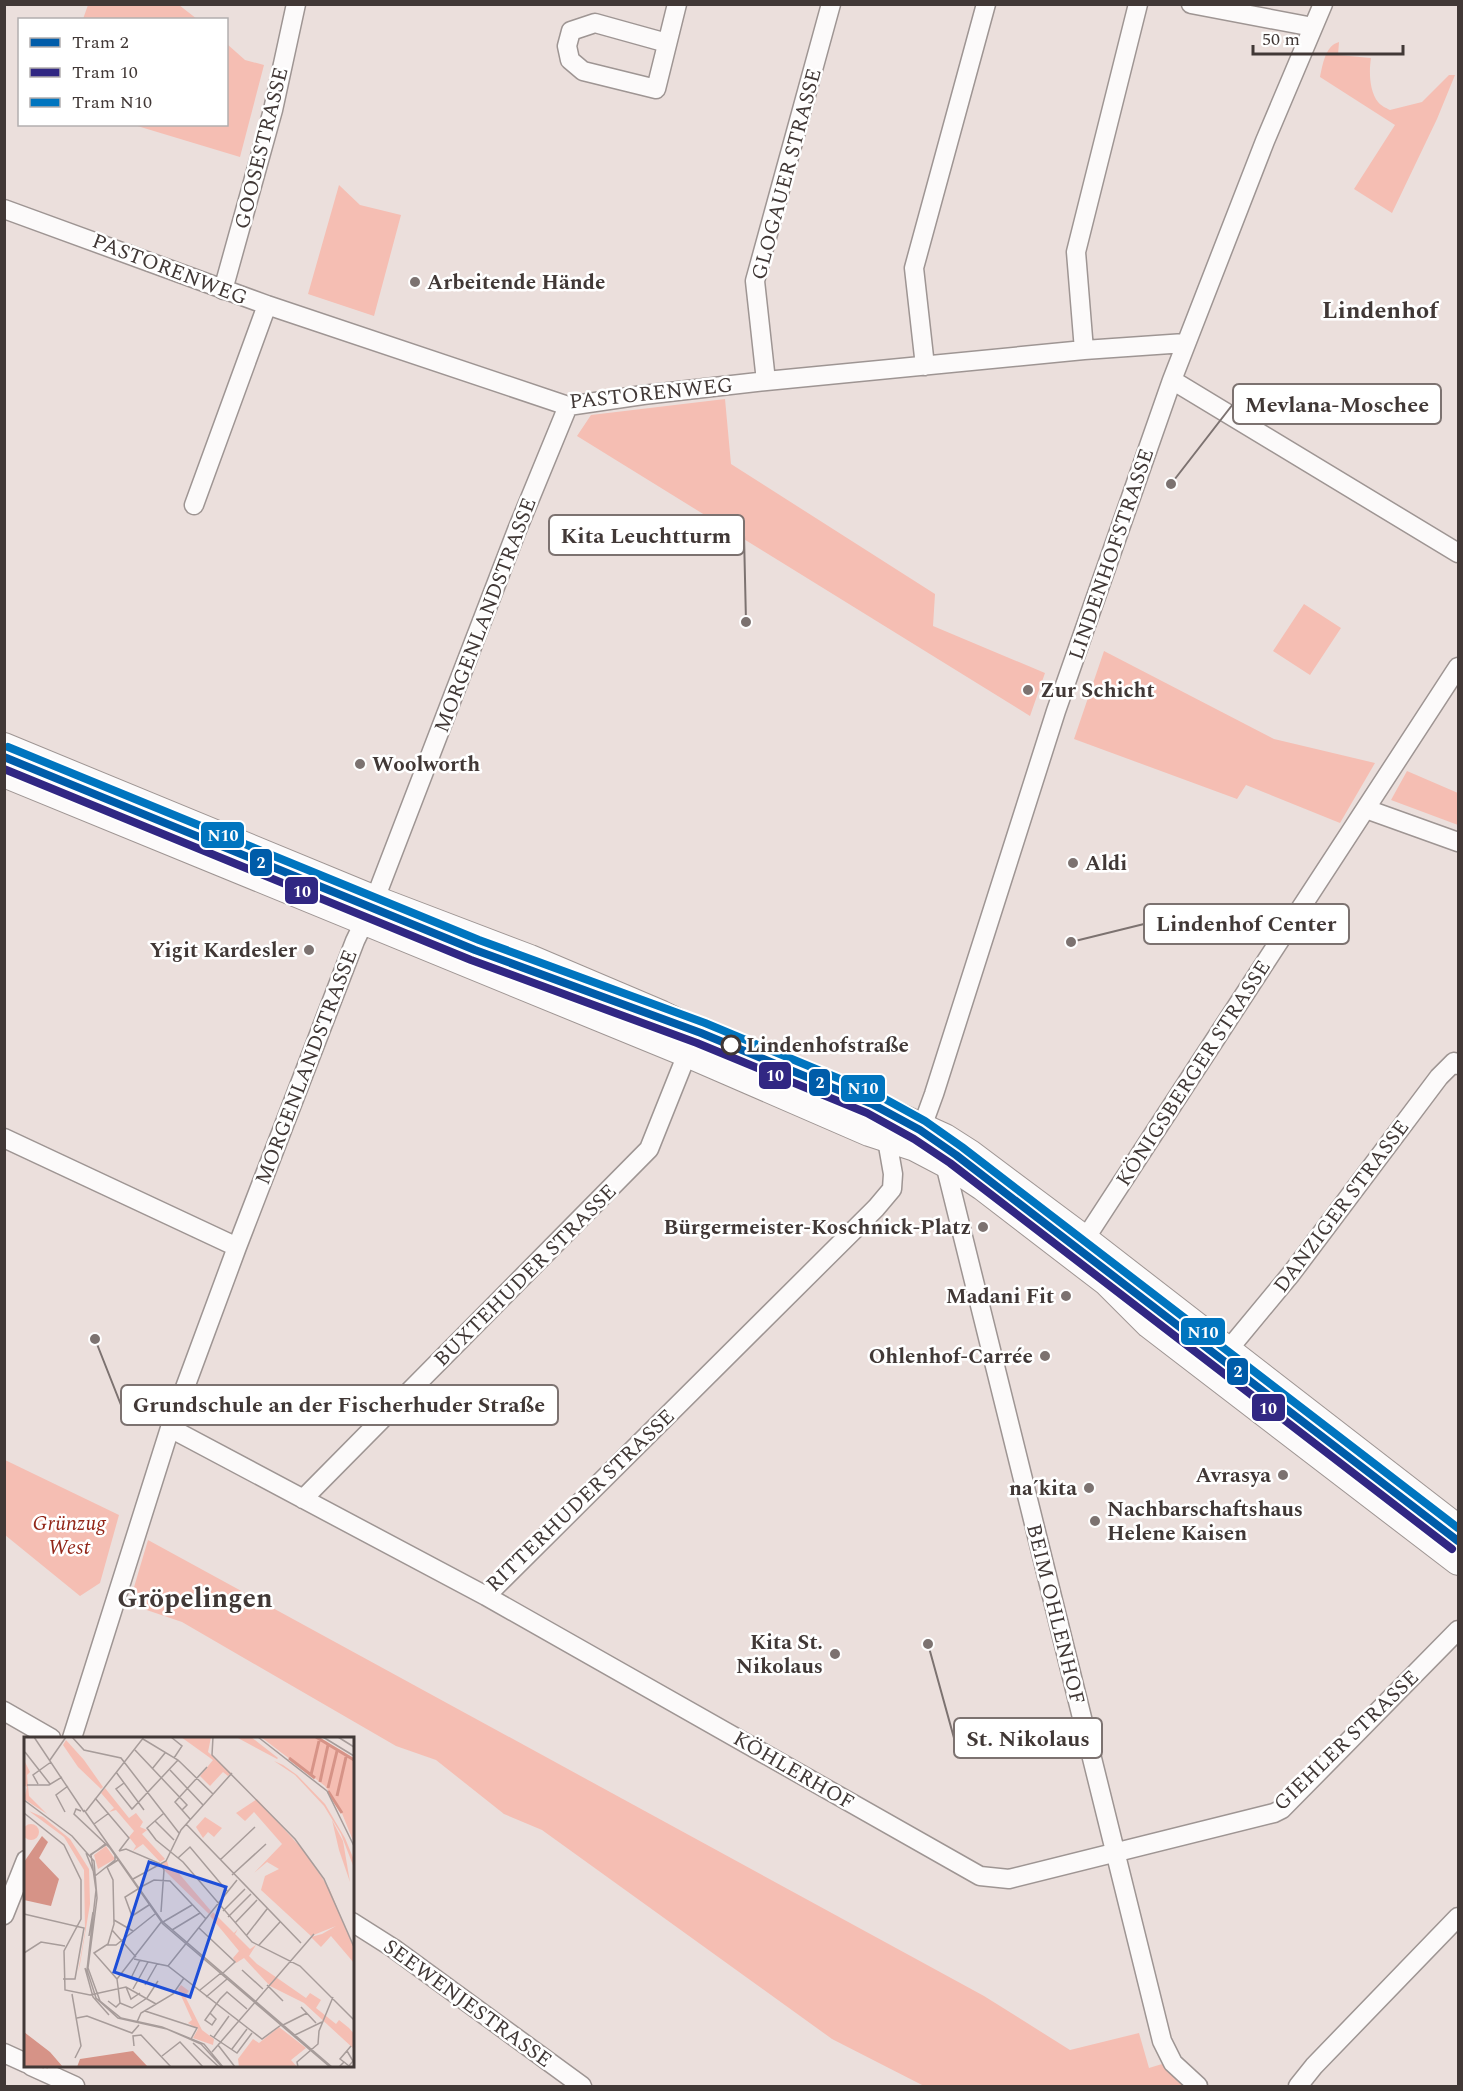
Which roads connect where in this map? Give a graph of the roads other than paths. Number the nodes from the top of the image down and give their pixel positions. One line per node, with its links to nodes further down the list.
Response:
1 (296, 4): 11 (street, GOOSESTRASSE)
2 (677, 4): 9 (street)
3 (831, 4): 17 (street, GLOGAUER STRASSE)
4 (986, 4): 15 (street)
5 (1138, 4): 14 (street)
6 (1191, 4): 8 (street)
7 (1323, 4): 8 (street, LINDENHOFSTRASSE)
8 (1313, 27): 13 (street, LINDENHOFSTRASSE)
9 (667, 44): 9 (street)
10 (4, 208): 11 (street, PASTORENWEG)
11 (223, 290): 12 (street, PASTORENWEG)
12 (267, 305): 18 (street, PASTORENWEG); 19 (street)
13 (1185, 343): 14 (street, PASTORENWEG); 16 (street, LINDENHOFSTRASSE)
14 (1084, 350): 15 (street, PASTORENWEG)
15 (925, 366): 17 (street, PASTORENWEG)
16 (1172, 380): 20 (street); 30 (street, LINDENHOFSTRASSE)
17 (766, 381): 18 (street, PASTORENWEG)
18 (568, 406): 26 (street, MORGENLANDSTRASSE)
19 (194, 506)
20 (1458, 553)
21 (1458, 667): 24 (street, KÖNIGSBERGER STRASSE)
22 (4, 746): 26 (main road)
23 (4, 774): 27 (main road)
24 (1366, 809): 25 (street); 34 (street, KÖNIGSBERGER STRASSE)
25 (1458, 842)
26 (375, 899): 27 (street, MORGENLANDSTRASSE); 30 (main road)
27 (363, 922): 28 (main road); 35 (street, MORGENLANDSTRASSE)
28 (687, 1054): 32 (main road); 38 (street, BUXTEHUDER STRASSE)
29 (1456, 1064): 36 (street, DANZIGER STRASSE)
30 (918, 1137): 32 (main road); 33 (main road); 34 (main road)
31 (4, 1138): 35 (street)
32 (888, 1140): 41 (street, RITTERHUDER STRASSE)
33 (945, 1164): 40 (main road); 46 (street, BEIM OHLENHOF)
34 (1085, 1239): 36 (main road)
35 (237, 1247): 37 (street, MORGENLANDSTRASSE)
36 (1228, 1350): 39 (main road)
37 (170, 1428): 38 (street, RITTERHUDER STRASSE); 45 (street, MORGENLANDSTRASSE)
38 (303, 1499): 41 (street, RITTERHUDER STRASSE)
39 (1458, 1528)
40 (1458, 1562)
41 (486, 1596): 46 (street, KÖHLERHOF)
42 (1458, 1630): 46 (street, GIEHLER STRASSE)
43 (4, 1711): 44 (street)
44 (49, 1737)
45 (72, 1737)
46 (1115, 1852): 56 (street, BEIM OHLENHOF)
47 (24, 1865): 48 (street)
48 (4, 1915)
49 (1458, 1917): 57 (street)
50 (354, 1923): 55 (street, SEEWENJESTRASSE)
51 (4, 2053): 52 (street)
52 (24, 2062)
53 (33, 2067): 54 (street)
54 (75, 2086)
55 (582, 2086)
56 (1198, 2086)
57 (1298, 2086)

